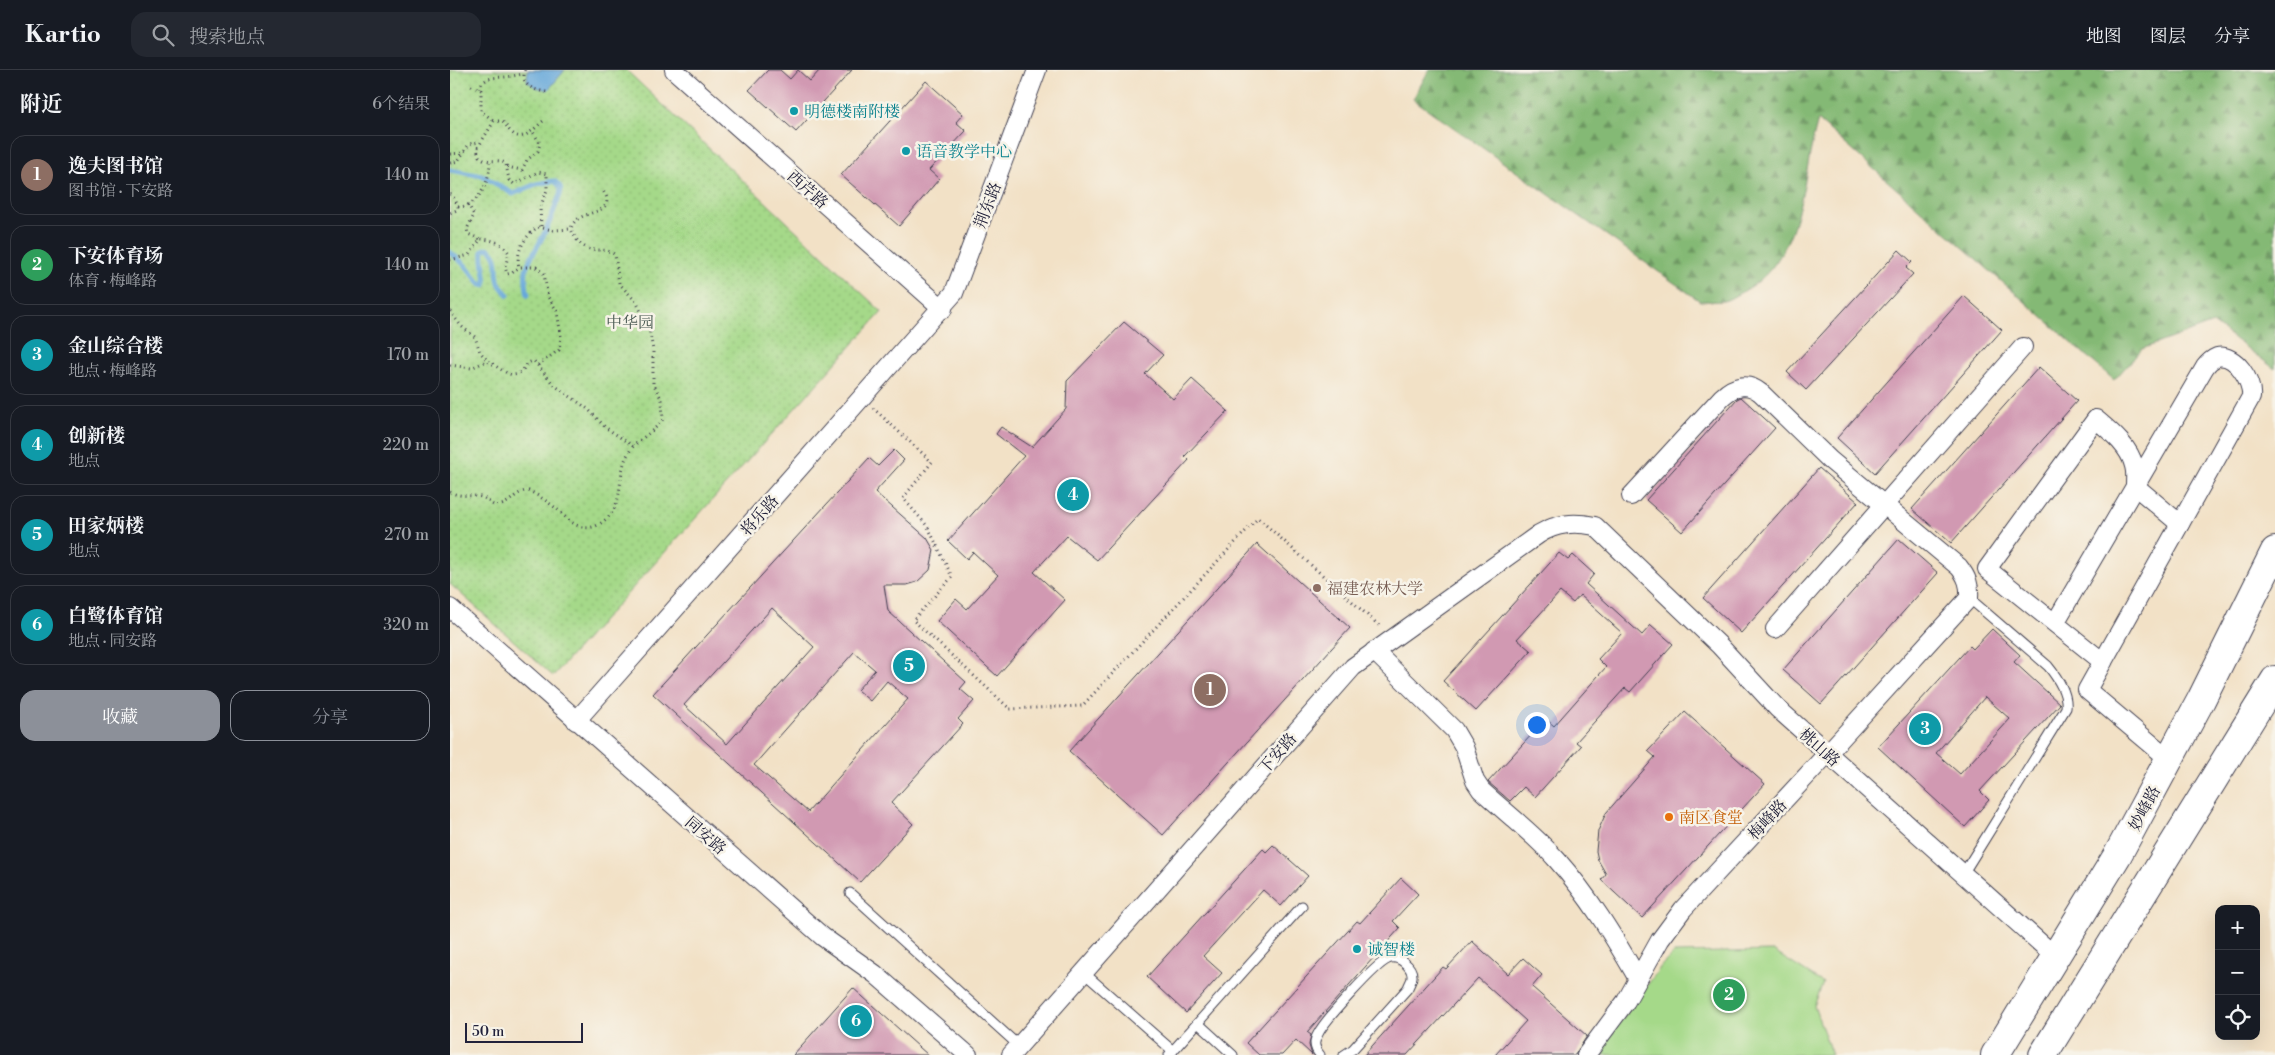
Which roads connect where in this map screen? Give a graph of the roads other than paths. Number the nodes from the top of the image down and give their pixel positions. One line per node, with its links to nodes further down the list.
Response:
1 (674, 70): 3 (street, 西芹路)
2 (1037, 70): 3 (street, 荆东路)
3 (943, 309): 18 (street, 将乐路)
4 (2023, 347): 7 (street)
5 (2135, 486): 8 (street); 8 (street); 13 (street); 13 (street)
6 (1631, 496): 7 (street)
7 (1884, 505): 11 (street); 14 (street)
8 (2180, 524): 16 (street)
9 (1595, 526): 15 (street, 下安路); 19 (street, 桃山路)
10 (2275, 551): 20 (main road, 妙峰路)
11 (1969, 598): 19 (street, 梅峰路); 21 (lane)
12 (450, 608): 18 (street, 同安路)
13 (2055, 623): 16 (street)
14 (1775, 629)
15 (1374, 651): 25 (street, 下安路); 26 (street)
16 (2103, 662): 20 (street)
17 (2275, 680): 36 (main road)
18 (576, 721): 30 (street, 同安路)
19 (1827, 754): 21 (street, 桃山路); 26 (street, 梅峰路)
20 (2169, 759): 24 (main road, 妙峰路)
21 (1963, 874): 24 (street, 桃山路)
22 (850, 893): 28 (lane)
23 (1302, 906): 27 (lane)
24 (2056, 957): 35 (main road, 妙峰路)
25 (1084, 972): 28 (street, 下安路); 29 (lane)
26 (1638, 979): 34 (street, 梅峰路)
27 (1198, 1023): 29 (lane); 31 (lane)
28 (1015, 1050)
29 (1171, 1053)
30 (968, 1055)
31 (1233, 1055)
32 (1320, 1055): 33 (lane)
33 (1344, 1055)
34 (1586, 1055)
35 (1995, 1055)
36 (2043, 1055)

